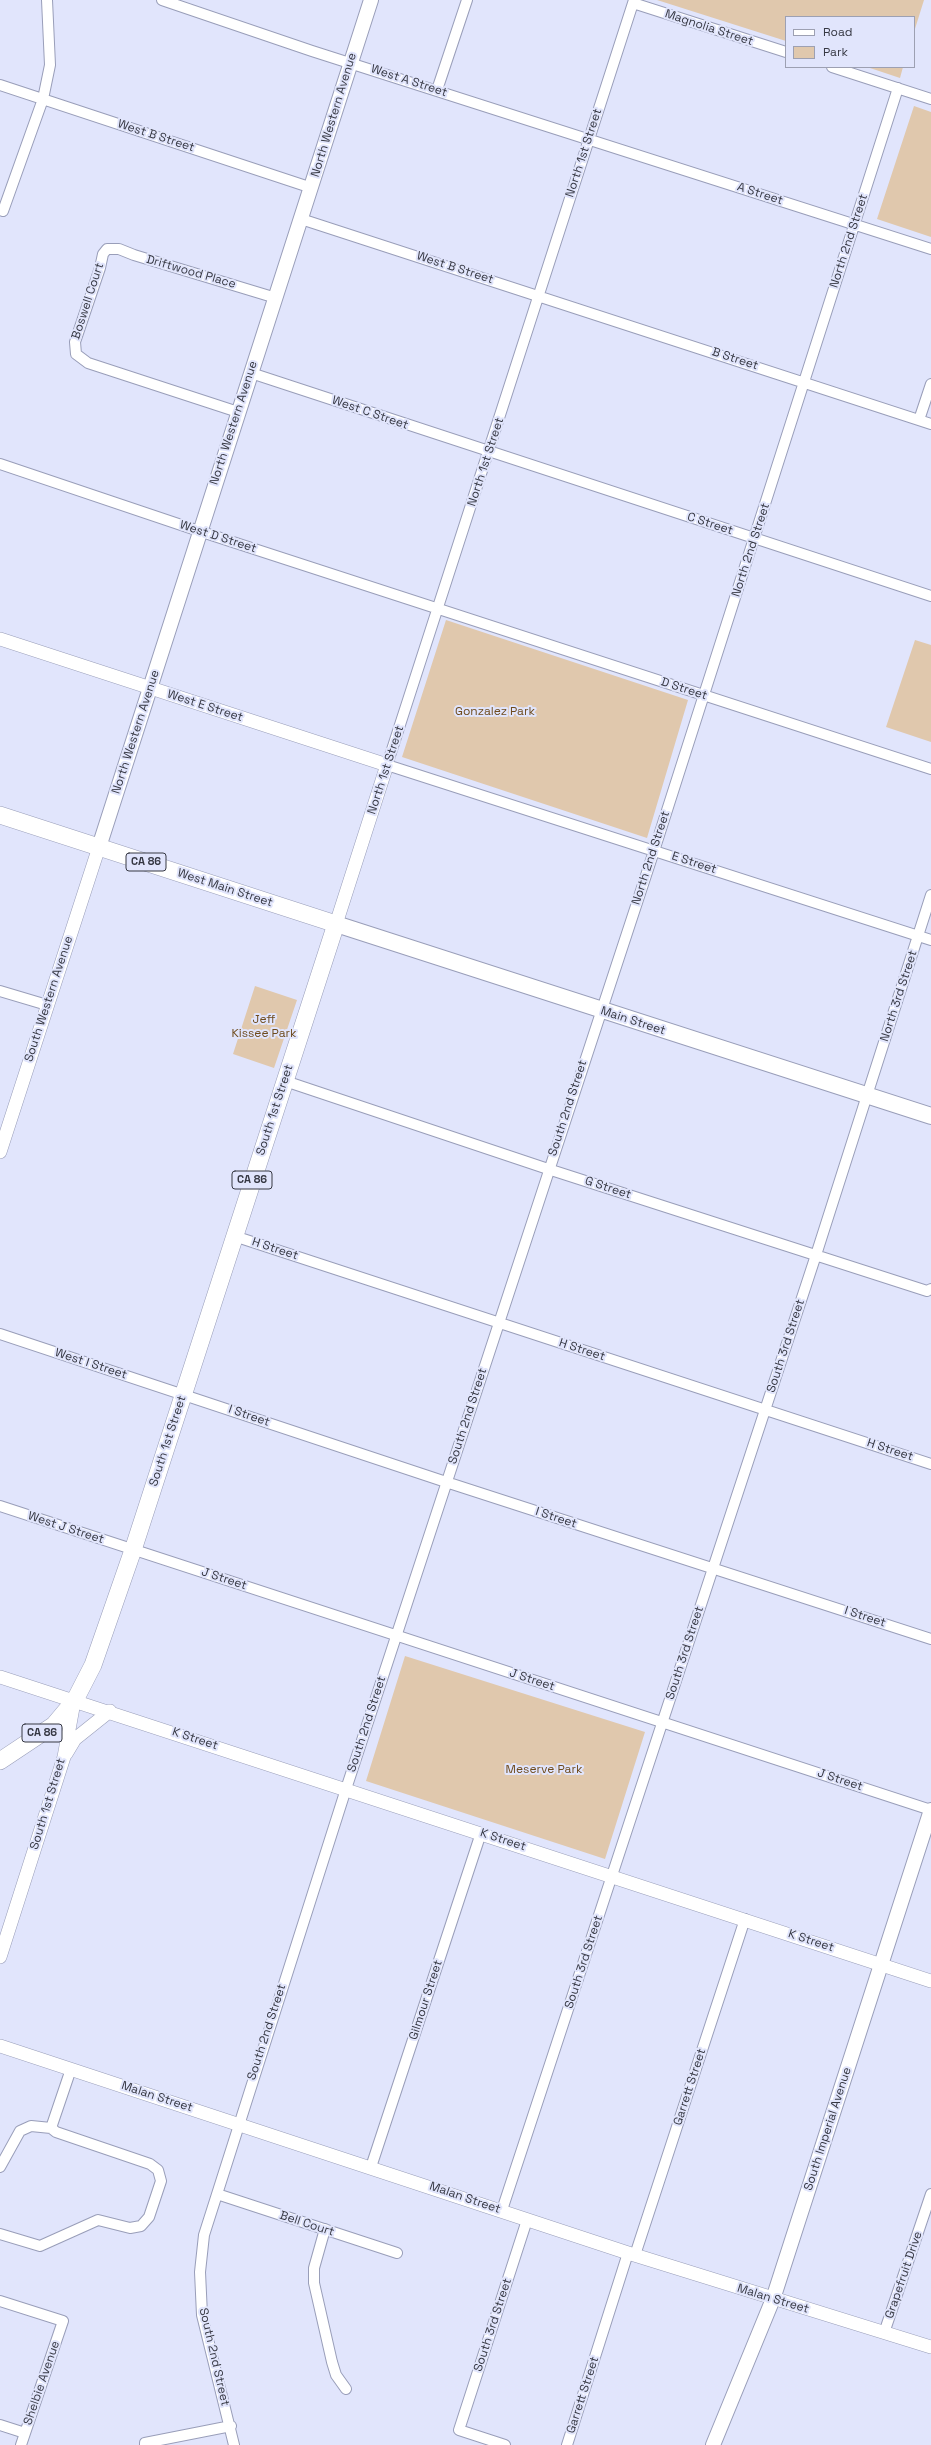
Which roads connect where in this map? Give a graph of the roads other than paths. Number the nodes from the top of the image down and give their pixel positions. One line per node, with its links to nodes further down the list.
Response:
1 (46, 0): 12 (street)
2 (162, 0): 7 (street, West A Street)
3 (371, 0): 7 (main road, North Western Avenue)
4 (467, 0): 11 (street)
5 (633, 2): 6 (street, Magnolia Street); 14 (street, North 1st Street)
6 (785, 52)
7 (351, 62): 11 (street, West A Street); 15 (main road, North Western Avenue)
8 (835, 68): 10 (street)
9 (0, 85): 12 (street, West B Street)
10 (898, 88): 13 (street); 18 (street, North 2nd Street)
11 (437, 90): 14 (street, West A Street)
12 (43, 98): 15 (street, West B Street); 16 (street)
13 (931, 99)
14 (589, 139): 18 (street, A Street); 21 (street, North 1st Street)
15 (312, 188): 17 (main road, North Western Avenue)
16 (2, 211)
17 (302, 219): 21 (street, West B Street); 22 (main road, North Western Avenue)
18 (855, 224): 20 (street, A Street); 24 (street, North 2nd Street)
19 (107, 249): 22 (street, Driftwood Place); 26 (street, Boswell Court)
20 (931, 249)
21 (539, 295): 24 (street, B Street); 29 (street, North 1st Street)
22 (276, 298): 23 (main road, North Western Avenue)
23 (251, 373): 26 (main road, North Western Avenue); 29 (street, West C Street)
24 (804, 382): 27 (street, B Street); 32 (street, North 2nd Street)
25 (931, 384): 27 (street)
26 (238, 412): 31 (main road, North Western Avenue)
27 (919, 420): 28 (street, B Street)
28 (931, 424)
29 (489, 453): 32 (street, C Street); 34 (street, North 1st Street)
30 (0, 464): 31 (street, West D Street)
31 (199, 531): 34 (street, West D Street); 36 (main road, North Western Avenue)
32 (754, 539): 33 (street, C Street); 37 (street, North 2nd Street)
33 (931, 596)
34 (436, 609): 37 (street, D Street); 38 (street, North 1st Street)
35 (0, 640): 36 (street, West E Street)
36 (150, 688): 38 (street, West E Street); 41 (main road, North Western Avenue)
37 (703, 695): 39 (street, D Street); 42 (street, North 2nd Street)
38 (387, 765): 42 (street, E Street); 44 (street, North 1st Street)
39 (931, 769)
40 (0, 815): 41 (highway, West Main Street / CA 86)
41 (99, 847): 44 (highway, West Main Street / CA 86); 48 (street, South Western Avenue)
42 (654, 851): 45 (street, E Street); 49 (street, North 2nd Street)
43 (931, 895): 45 (street, North 3rd Street)
44 (336, 924): 49 (main road, Main Street); 50 (highway, South 1st Street / CA 86)
45 (918, 936): 46 (street, E Street); 51 (street, North 3rd Street)
46 (931, 940)
47 (0, 991): 48 (street)
48 (47, 1005): 53 (street, South Western Avenue)
49 (600, 1010): 51 (main road, Main Street); 54 (street, South 2nd Street)
50 (285, 1081): 54 (street, G Street); 55 (highway, South 1st Street / CA 86)
51 (866, 1096): 52 (main road, Main Street); 56 (street, South 3rd Street)
52 (931, 1116)
53 (0, 1152)
54 (548, 1169): 56 (street, G Street); 58 (street, South 2nd Street)
55 (234, 1236): 58 (street, H Street); 60 (highway, South 1st Street / CA 86)
56 (816, 1255): 57 (street, G Street); 61 (street, South 3rd Street)
57 (931, 1289)
58 (498, 1322): 61 (street, H Street); 63 (street, South 2nd Street)
59 (0, 1334): 60 (street, West I Street)
60 (183, 1393): 63 (street, I Street); 65 (highway, South 1st Street / CA 86)
61 (765, 1409): 62 (street, H Street); 66 (street, South 3rd Street)
62 (931, 1464)
63 (446, 1482): 66 (street, I Street); 67 (street, South 2nd Street)
64 (0, 1506): 65 (street, West J Street)
65 (133, 1550): 67 (street, J Street); 70 (highway, South 1st Street / CA 86)
66 (713, 1568): 68 (street, I Street); 72 (street, South 3rd Street)
67 (396, 1636): 72 (street, J Street); 75 (street, South 2nd Street)
68 (931, 1639)
69 (0, 1677): 70 (street, K Street)
70 (75, 1700): 71 (street, K Street); 73 (street, South 1st Street); 74 (highway, CA 86)
71 (110, 1711): 73 (street); 75 (street, K Street)
72 (662, 1722): 76 (street, J Street); 78 (street, South 3rd Street)
73 (64, 1757): 80 (street, South 1st Street)
74 (0, 1761)
75 (346, 1789): 77 (street, K Street); 85 (street, South 2nd Street)
76 (931, 1810): 81 (main road, South Imperial Avenue)
77 (481, 1833): 78 (street, K Street); 88 (street, Gilmour Street)
78 (613, 1876): 79 (street, K Street); 91 (street, South 3rd Street)
79 (745, 1920): 81 (street, K Street); 96 (street, Garrett Street)
80 (0, 1957)
81 (881, 1964): 82 (street, K Street); 97 (main road, South Imperial Avenue)
82 (931, 1981)
83 (0, 2046): 84 (street, Malan Street)
84 (71, 2069): 85 (street, Malan Street); 86 (street)
85 (238, 2124): 88 (street, Malan Street); 89 (street, South 2nd Street)
86 (51, 2128): 87 (street); 94 (street)
87 (0, 2166)
88 (371, 2167): 91 (street, Malan Street)
89 (217, 2194): 93 (street, Bell Court); 103 (street, South 2nd Street)
90 (931, 2194): 99 (street, Grapefruit Drive)
91 (502, 2210): 92 (street, Malan Street)
92 (527, 2220): 96 (street, Malan Street); 108 (street, South 3rd Street)
93 (325, 2229): 95 (street, Bell Court); 101 (street)
94 (0, 2234)
95 (398, 2254)
96 (632, 2254): 97 (street, Malan Street); 109 (street, Garrett Street)
97 (773, 2299): 99 (street, Malan Street); 110 (main road, South Imperial Avenue)
98 (0, 2300): 104 (street, Shelbie Avenue)
99 (884, 2333): 100 (street, Malan Street)
100 (931, 2347)
101 (346, 2389)
102 (0, 2425): 104 (street)
103 (231, 2426): 106 (street); 107 (street, South 2nd Street)
104 (25, 2433): 105 (street, Shelbie Avenue)
105 (21, 2445)
106 (145, 2445)
107 (234, 2445)
108 (505, 2445)
109 (568, 2445)
110 (713, 2445)

